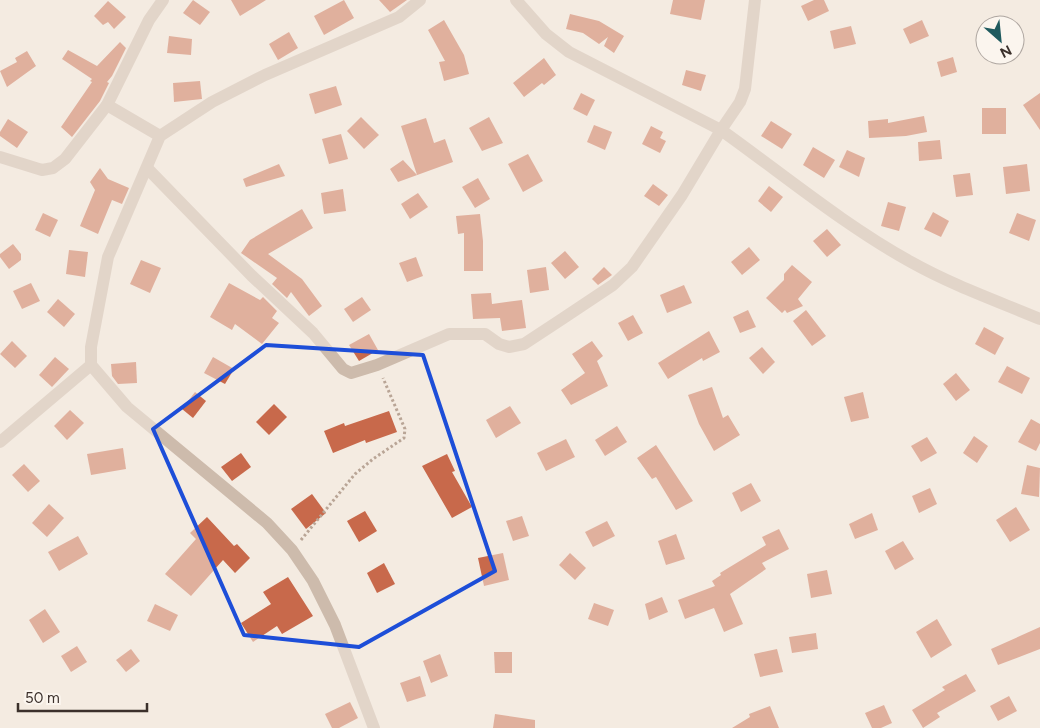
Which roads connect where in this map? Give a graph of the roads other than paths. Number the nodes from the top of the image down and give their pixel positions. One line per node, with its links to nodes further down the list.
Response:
1 (163, 0): 5 (street)
2 (420, 0): 7 (street)
3 (516, 0): 6 (street)
4 (755, 0): 6 (street)
5 (107, 105): 7 (street); 8 (street)
6 (721, 130): 9 (street); 10 (street)
7 (160, 136): 9 (street)
8 (0, 158)
9 (147, 168): 11 (street)
10 (1040, 319)
11 (92, 365): 12 (street); 13 (street)
12 (0, 442)
13 (374, 728)

